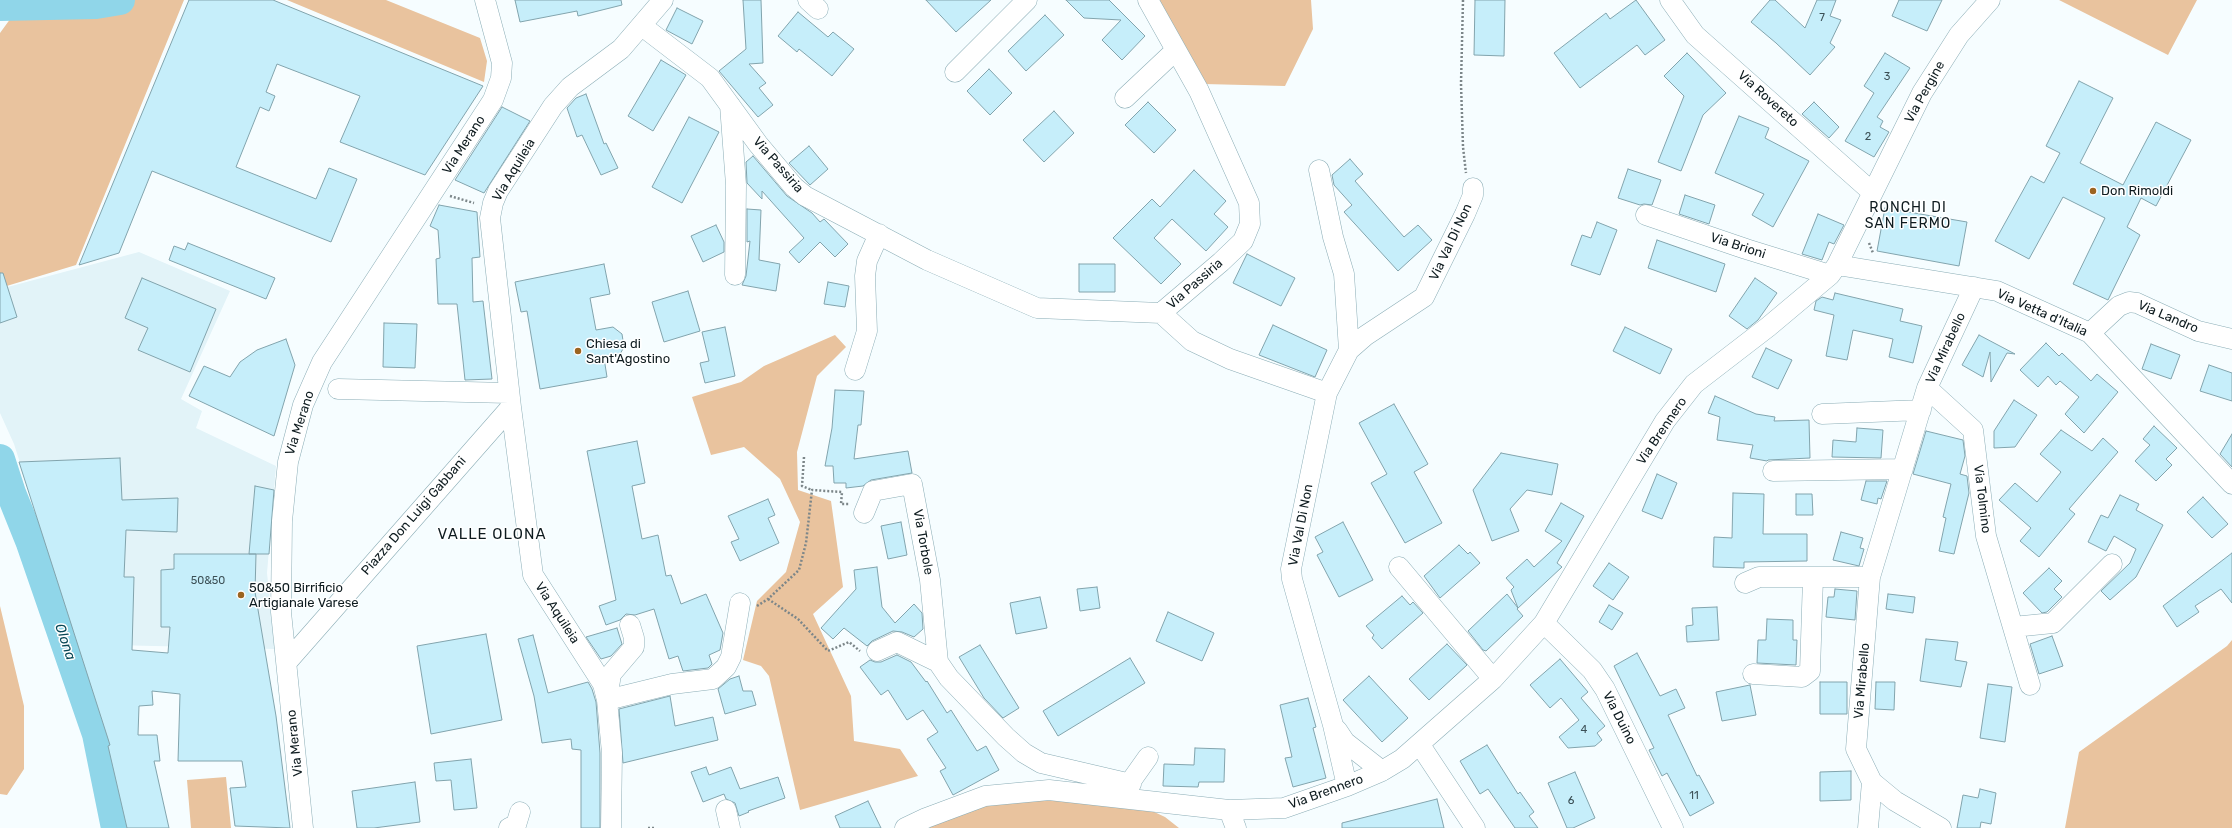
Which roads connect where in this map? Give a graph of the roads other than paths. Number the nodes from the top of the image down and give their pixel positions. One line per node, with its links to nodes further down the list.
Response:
1 (485, 0): 45 (street, Via Merano)
2 (664, 0): 7 (street, Via Aquileia)
3 (1027, 0): 9 (street)
4 (1148, 0): 8 (street, Via Passiria)
5 (1670, 0): 14 (street, Via Rovereto)
6 (1990, 0): 14 (street, Via Pergine)
7 (642, 26): 11 (street, Via Passiria); 28 (street, Via Aquileia)
8 (1176, 50): 10 (street); 20 (street, Via Passiria)
9 (955, 72)
10 (1125, 98)
11 (730, 106): 16 (street, Via Passiria); 18 (street, Via Passiria)
12 (1319, 170): 23 (street)
13 (1473, 188): 23 (street, Via Val Di Non)
14 (1872, 192): 17 (street, Via Brennero)
15 (1646, 215): 17 (street, Via Brioni)
16 (879, 234): 20 (street, Via Passiria); 24 (street)
17 (1834, 270): 19 (street, Via Vetta d'Italia); 41 (street, Via Brennero)
18 (735, 275)
19 (1974, 287): 21 (street, Via Vetta d'Italia); 25 (street, Via Mirabello)
20 (1161, 313): 27 (street)
21 (2090, 333): 22 (street, Via Landro); 33 (street, Via Vetta d'Italia)
22 (2232, 339)
23 (1349, 350): 27 (street, Via Val Di Non)
24 (855, 370)
25 (1927, 388): 29 (street, Via Mirabello); 43 (street, Via Tolmino)
26 (338, 389): 28 (street)
27 (1327, 393): 52 (street, Via Val Di Non)
28 (510, 400): 45 (street, Piazza Don Luigi Gabbani); 51 (street, Via Aquileia)
29 (1920, 410): 30 (street); 31 (street, Via Mirabello)
30 (1822, 414)
31 (1903, 469): 32 (street); 37 (street, Via Mirabello)
32 (1773, 471)
33 (2232, 484)
34 (866, 508): 46 (street, Via Torbole)
35 (2112, 564): 43 (street)
36 (1399, 567): 49 (street)
37 (1870, 577): 38 (street); 57 (street, Via Mirabello)
38 (1813, 578): 39 (street); 48 (street)
39 (1745, 584)
40 (738, 611): 51 (street)
41 (1544, 623): 47 (street, Via Duino); 49 (street, Via Brennero)
42 (630, 625): 51 (street)
43 (2013, 627): 50 (street, Via Tolmino)
44 (877, 651): 46 (street)
45 (287, 662): 63 (street, Via Merano)
46 (938, 662): 59 (street, Via Torbole)
47 (1592, 670): 53 (street); 60 (street, Via Duino)
48 (1753, 674)
49 (1493, 679): 54 (street, Via Brennero)
50 (2030, 685)
51 (607, 700): 64 (street, Via Aquileia)
52 (1333, 725): 56 (street, Via Val Di Non); 58 (street, Via Val Di Non)
53 (1637, 732)
54 (1420, 745): 56 (street, Via Brennero); 67 (street)
55 (1148, 757): 59 (street)
56 (1382, 771): 58 (street, Via Brennero)
57 (1872, 782): 69 (street); 70 (street, Via Mirabello)
58 (1347, 786): 62 (street, Via Brennero)
59 (1129, 791): 62 (street, Via Brennero); 65 (street, Via Brennero)
60 (1656, 794): 61 (street); 68 (street, Via Duino)
61 (1674, 803)
62 (1229, 810): 66 (street)
63 (304, 828)
64 (611, 828)
65 (905, 828)
66 (1236, 828)
67 (1475, 828)
68 (1673, 828)
69 (1868, 828)
70 (1941, 828)

